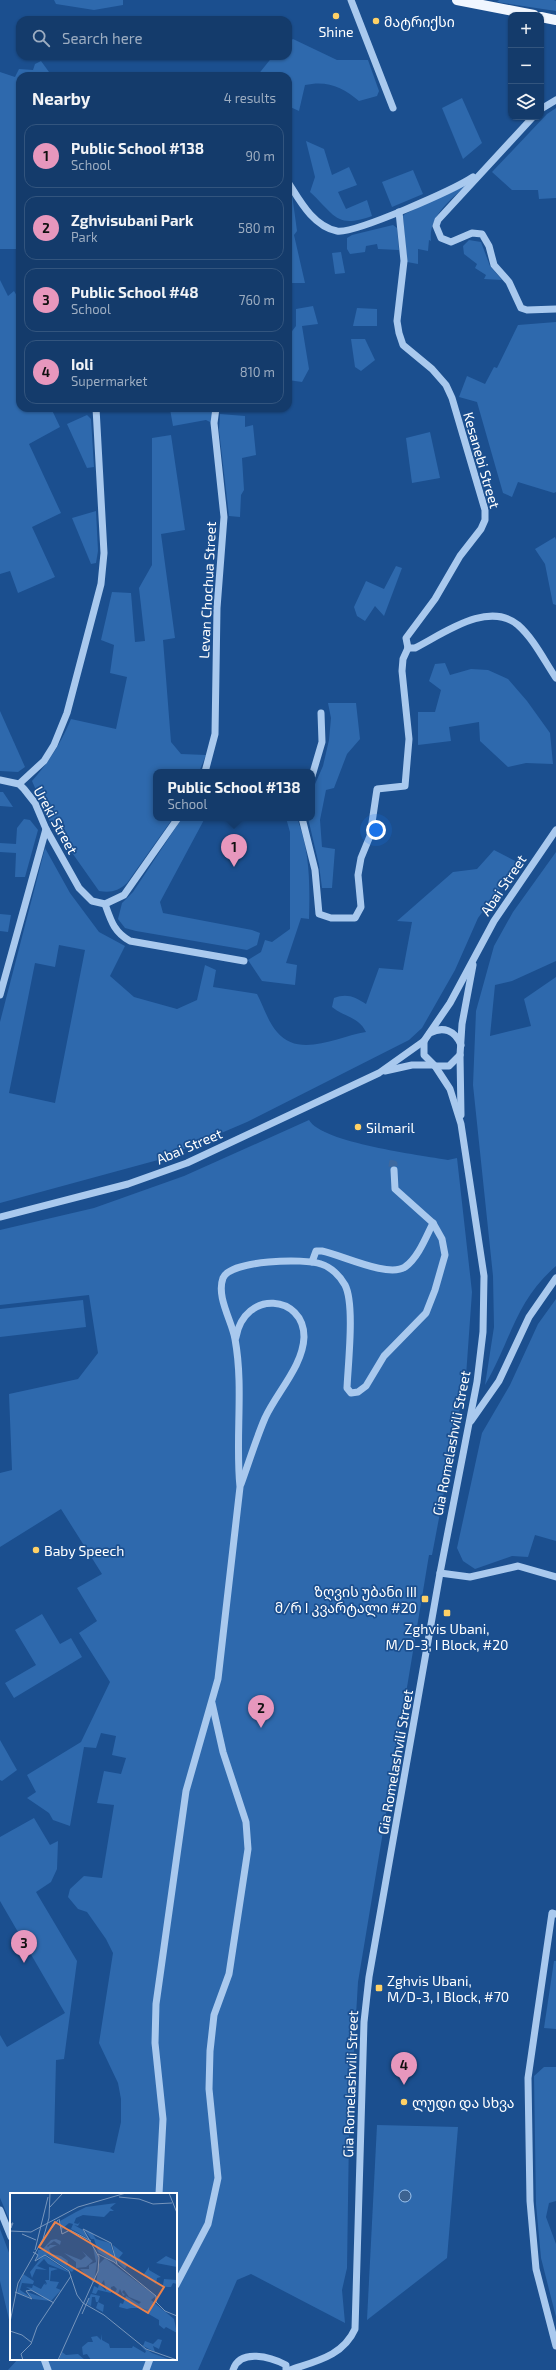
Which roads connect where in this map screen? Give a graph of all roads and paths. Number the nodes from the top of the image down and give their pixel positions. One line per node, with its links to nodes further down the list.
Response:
1 (351, 0): 8 (street)
2 (457, 0): 3 (main road)
3 (519, 12)
4 (544, 18): 5 (main road)
5 (556, 20)
6 (556, 100): 7 (street)
7 (544, 107)
8 (393, 108)
9 (530, 120): 10 (street)
10 (482, 171): 12 (street); 13 (street)
11 (292, 188): 12 (street)
12 (399, 212): 16 (street, Kesanebi Street)
13 (556, 309)
14 (96, 412): 22 (street)
15 (215, 412): 19 (street, Levan Chochua Street)
16 (408, 648): 17 (street); 24 (street, Kesanebi Street)
17 (556, 678)
18 (320, 713): 20 (street)
19 (206, 769)
20 (314, 769)
21 (0, 780): 22 (street, Ureki Street)
22 (19, 784): 25 (street, Ureki Street)
23 (176, 821): 27 (street)
24 (303, 821)
25 (46, 829): 27 (street, Ureki Street); 30 (street)
26 (556, 830): 28 (street, Abai Street)
27 (105, 904): 29 (street)
28 (475, 957): 31 (street, Abai Street); 33 (street, Abai Street)
29 (244, 961)
30 (0, 995)
31 (430, 1033): 32 (street); 33 (street)
32 (424, 1041): 35 (street); 36 (street, Abai Street)
33 (461, 1045): 34 (street)
34 (460, 1055): 35 (street); 37 (street, Gia Romelashvili Street)
35 (434, 1066): 36 (street, Abai Street); 37 (street, Gia Romelashvili Street)
36 (379, 1073): 39 (street, Abai Street)
37 (462, 1124): 44 (street, Gia Romelashvili Street)
38 (394, 1170): 40 (street)
39 (0, 1217)
40 (433, 1223): 41 (street); 41 (street)
41 (312, 1262): 43 (street)
42 (556, 1278): 44 (street)
43 (235, 1339): 45 (street); 45 (street)
44 (469, 1424): 46 (street, Gia Romelashvili Street)
45 (240, 1487): 48 (street)
46 (440, 1573): 47 (street); 61 (street, Gia Romelashvili Street)
47 (556, 1577)
48 (212, 1701): 50 (street); 53 (street)
49 (554, 1913): 54 (street)
50 (159, 2193)
51 (0, 2210): 52 (street)
52 (10, 2235)
53 (177, 2283)
54 (556, 2346)
55 (44, 2360): 57 (street)
56 (150, 2360): 58 (street)
57 (48, 2370)
58 (146, 2370)
59 (232, 2370): 60 (street)
60 (286, 2370)
61 (290, 2370)

